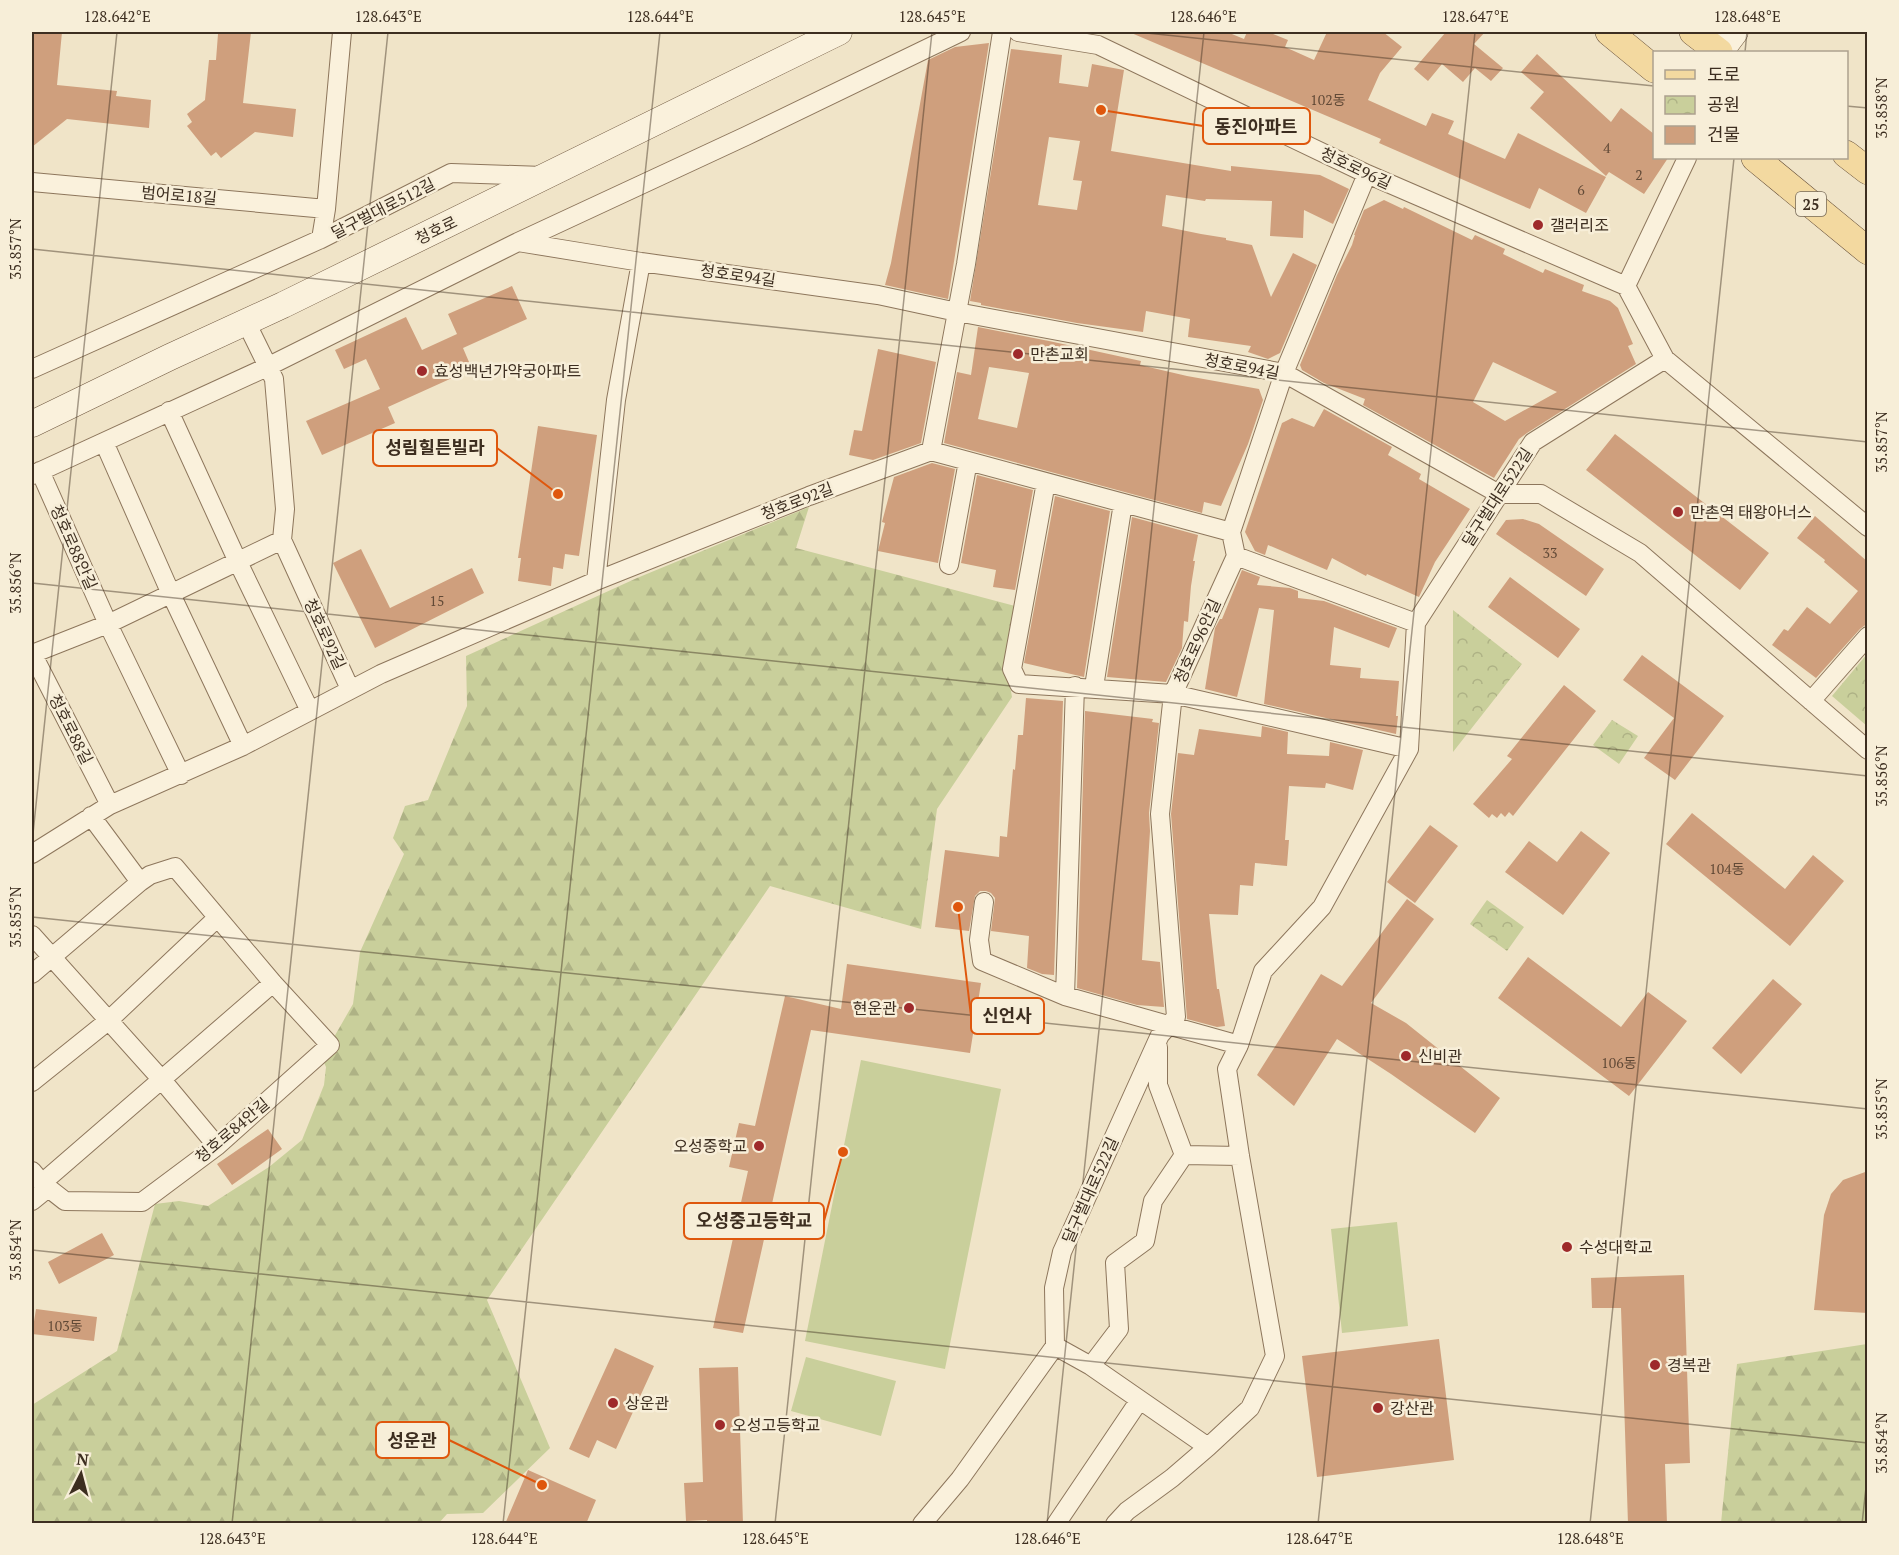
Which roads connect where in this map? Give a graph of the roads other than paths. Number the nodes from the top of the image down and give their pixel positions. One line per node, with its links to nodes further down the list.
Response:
1 (342, 32): 19 (street, 달구벌대로512길)
2 (839, 32): 17 (main road, 청호로)
3 (961, 32): 21 (street)
4 (1002, 32): 25 (street)
5 (1018, 32): 16 (street, 청호로96길)
6 (1609, 32): 11 (main road)
7 (1693, 32): 9 (main road)
8 (1735, 32): 10 (main road)
9 (1719, 51)
10 (1721, 51)
11 (1653, 68)
12 (1848, 156): 15 (main road)
13 (1687, 159): 24 (street)
14 (1756, 159): 22 (main road, 25)
15 (1868, 171)
16 (1367, 174): 24 (street, 청호로96길); 30 (street)
17 (545, 176): 20 (street, 달구벌대로512길); 26 (main road, 청호로)
18 (32, 182): 19 (street, 범어로18길)
19 (326, 208): 20 (street, 달구벌대로512길)
20 (321, 239): 29 (street)
21 (518, 242): 23 (street, 청호로94길); 28 (street)
22 (1868, 251)
23 (641, 262): 25 (street, 청호로94길); 46 (street)
24 (1626, 286): 27 (street)
25 (957, 312): 30 (street, 청호로94길); 34 (street)
26 (246, 322): 28 (street); 32 (main road, 청호로)
27 (1665, 359): 38 (street, 달구벌대로522길); 40 (street)
28 (267, 367): 31 (street); 42 (street)
29 (32, 369)
30 (1284, 373): 38 (street, 청호로94길); 41 (street)
31 (169, 411): 33 (street); 44 (street)
32 (32, 424)
33 (104, 441): 36 (street); 47 (street)
34 (931, 451): 35 (street); 46 (street, 청호로92길)
35 (968, 461): 37 (street); 45 (street)
36 (36, 473): 49 (street, 청호로88안길)
37 (1046, 482): 39 (street); 52 (street)
38 (1499, 494): 48 (street, 달구벌대로522길); 55 (street)
39 (1123, 503): 41 (street); 52 (street)
40 (1868, 528)
41 (1231, 532): 43 (street)
42 (282, 540): 44 (street); 53 (street, 청호로92길)
43 (1236, 556): 48 (street); 54 (street, 청호로96안길)
44 (238, 562): 47 (street); 56 (street)
45 (949, 566)
46 (596, 581): 53 (street, 청호로92길)
47 (171, 594): 49 (street); 57 (street)
48 (1416, 623): 58 (street, 달구벌대로522길)
49 (108, 624): 51 (street); 60 (street)
50 (1868, 636): 55 (street)
51 (32, 653): 61 (street, 청호로88길)
52 (1084, 687): 54 (street); 71 (street)
53 (350, 689): 56 (street)
54 (1173, 694): 58 (street); 73 (street, 청호로96안길)
55 (1811, 701): 59 (street)
56 (310, 711): 57 (street)
57 (243, 746): 60 (street)
58 (1409, 749): 75 (street, 달구벌대로522길)
59 (1868, 750)
60 (181, 775): 61 (street)
61 (110, 805): 62 (street)
62 (91, 816): 63 (street); 64 (street)
63 (32, 854)
64 (140, 882): 66 (street, 청호로84안길); 68 (street, 청호로84안길)
65 (984, 902): 71 (street)
66 (217, 918): 70 (street, 청호로84안길); 72 (street)
67 (32, 935): 68 (street)
68 (51, 956): 69 (street, 청호로84안길); 72 (street)
69 (32, 974)
70 (273, 983): 76 (street); 78 (street, 청호로84안길)
71 (1065, 996): 73 (street)
72 (108, 1021): 76 (street); 77 (street)
73 (1167, 1026): 74 (street, 달구벌대로522길); 75 (street)
74 (1158, 1042): 79 (street, 달구벌대로522길); 83 (street, 달구벌대로522길)
75 (1239, 1045): 80 (street, 달구벌대로522길)
76 (162, 1080): 78 (street); 81 (street)
77 (32, 1082)
78 (217, 1146): 81 (street, 청호로84안길)
79 (1184, 1155): 80 (street); 84 (street)
80 (1240, 1156): 86 (street, 달구벌대로522길)
81 (40, 1180): 82 (street)
82 (32, 1201)
83 (1055, 1346): 84 (street); 87 (street)
84 (1091, 1366): 85 (street)
85 (1139, 1401): 86 (street); 88 (street)
86 (1208, 1447): 89 (street, 달구벌대로522길)
87 (922, 1524)
88 (1056, 1524)
89 (1115, 1524)

